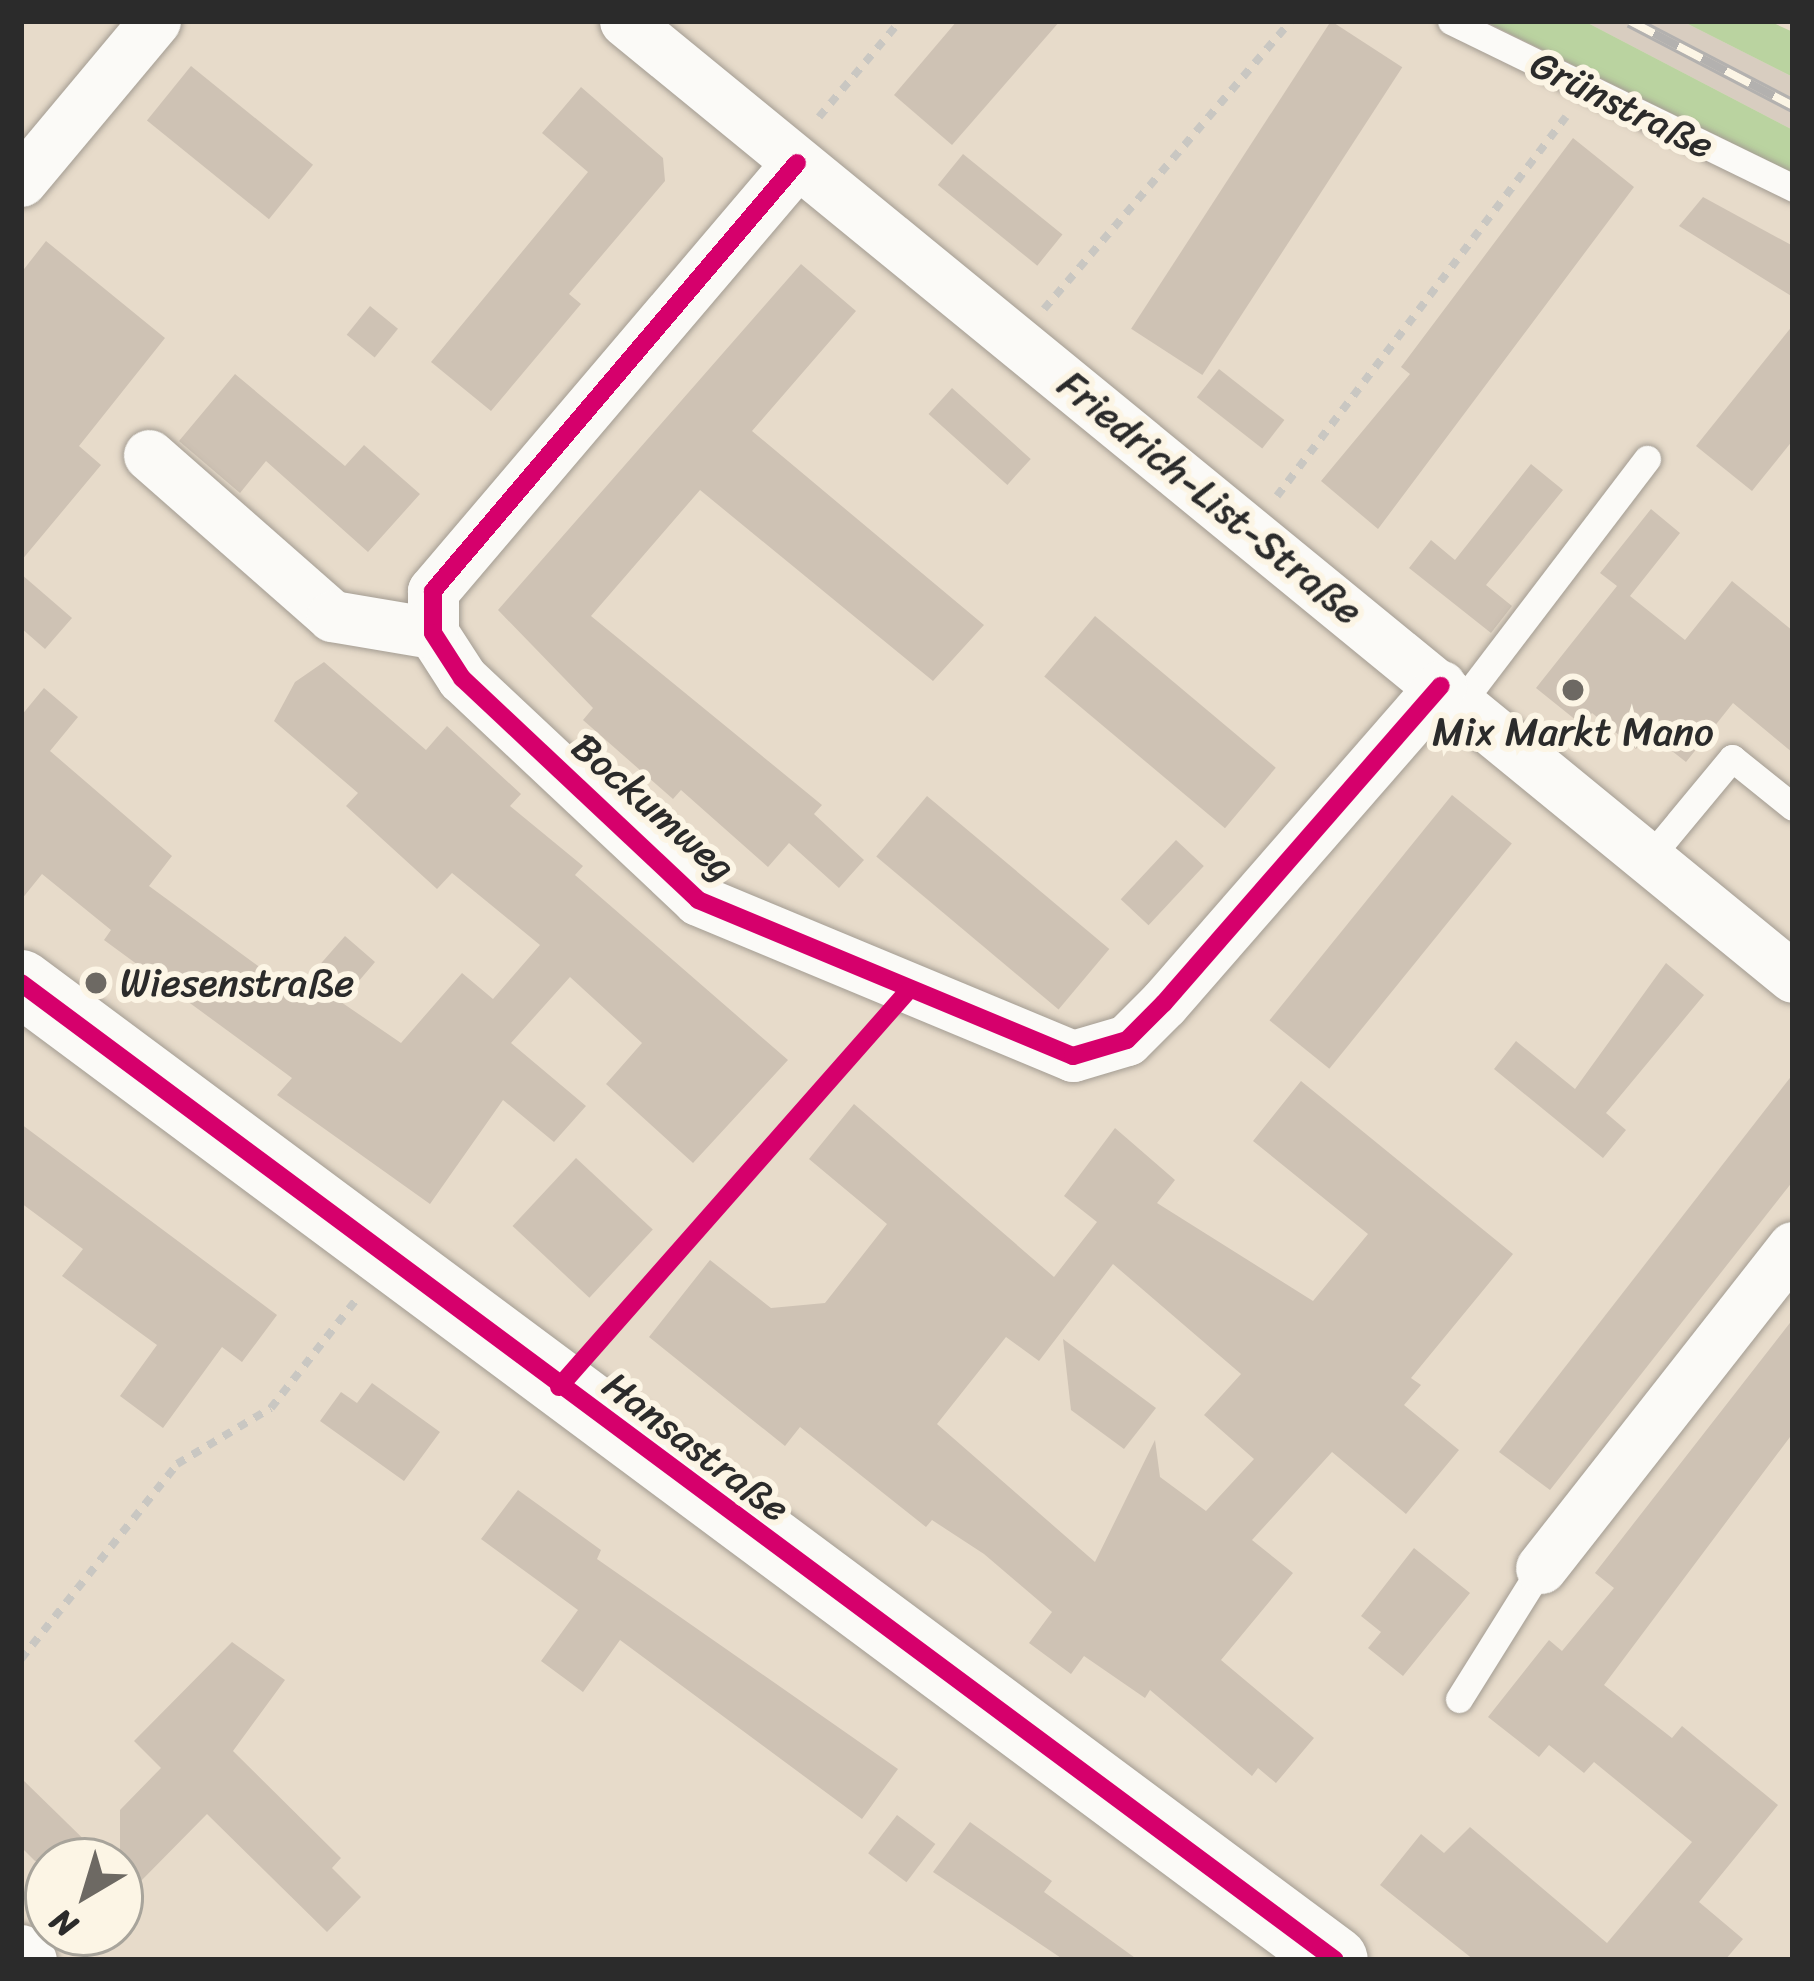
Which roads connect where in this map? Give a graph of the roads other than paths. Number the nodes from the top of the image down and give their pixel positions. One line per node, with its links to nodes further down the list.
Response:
1 (155, 21): 5 (street)
2 (625, 21): 4 (street, Friedrich-List-Straße)
3 (1451, 21): 6 (lane, Grünstraße)
4 (792, 159): 9 (street); 10 (street, Friedrich-List-Straße)
5 (21, 182)
6 (1793, 188)
7 (149, 454): 9 (street)
8 (1647, 459): 10 (lane)
9 (433, 633): 10 (street, Bockumweg)
10 (1451, 695): 12 (street, Friedrich-List-Straße)
11 (1793, 807): 12 (lane)
12 (1649, 858): 13 (street, Friedrich-List-Straße)
13 (1793, 977)
14 (21, 983): 20 (main road, Hansastraße)
15 (1793, 1247): 16 (street)
16 (1541, 1568): 17 (lane)
17 (1459, 1699)
18 (21, 1951): 19 (street)
19 (31, 1960)
20 (1335, 1960)

